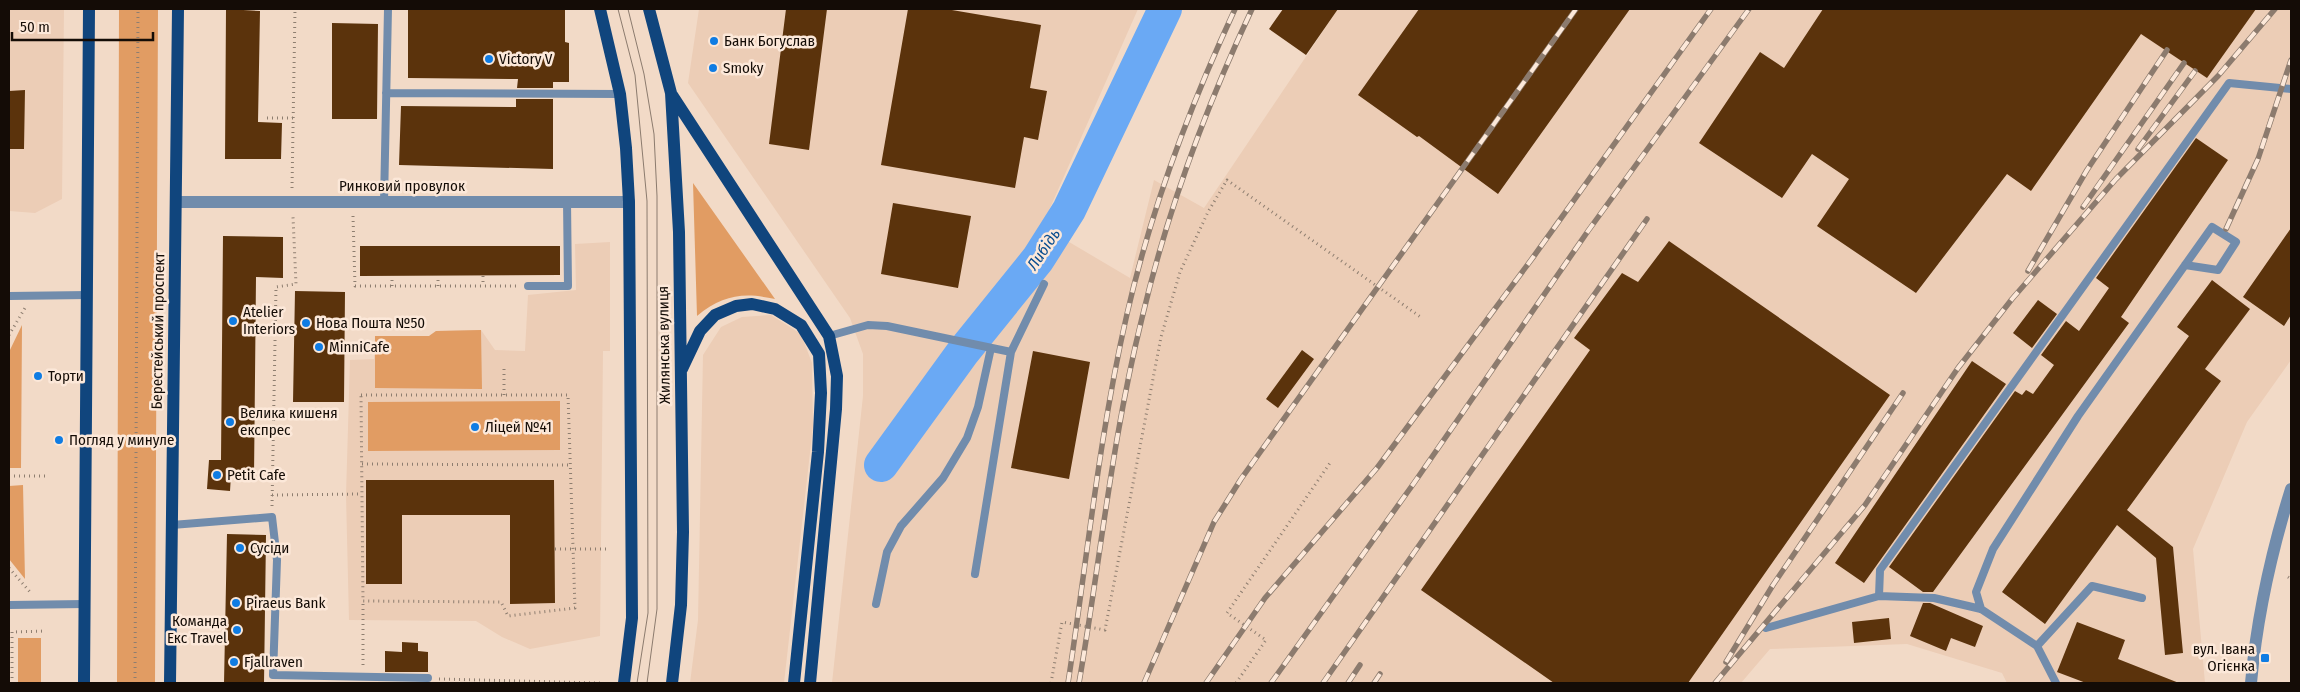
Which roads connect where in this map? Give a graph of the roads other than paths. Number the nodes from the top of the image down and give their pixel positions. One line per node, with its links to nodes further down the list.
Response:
1 (88, 9): 17 (main road)
2 (178, 9): 11 (main road, Берестейський проспект)
3 (388, 9): 7 (lane)
4 (600, 9): 9 (main road)
5 (649, 9): 8 (main road, Жилянська вулиця)
6 (2291, 90): 26 (lane)
7 (386, 93): 9 (lane); 12 (lane)
8 (671, 93): 19 (main road); 22 (main road, Жилянська вулиця)
9 (620, 94): 13 (main road)
10 (567, 201): 12 (street, Ринковий провулок); 13 (street, Ринковий провулок); 16 (lane)
11 (176, 202): 12 (street, Ринковий провулок); 24 (main road, Берестейський проспект)
12 (384, 202)
13 (629, 202): 37 (main road)
14 (2185, 265): 14 (lane); 31 (lane)
15 (1044, 284): 21 (lane)
16 (528, 286)
17 (88, 295): 18 (lane); 28 (main road)
18 (9, 296)
19 (829, 336): 20 (lane); 40 (main road)
20 (991, 348): 21 (lane); 29 (lane)
21 (1010, 352): 25 (lane)
22 (680, 373): 38 (main road, Жилянська вулиця); 39 (main road)
23 (2291, 489): 42 (street)
24 (172, 525): 34 (lane); 36 (main road, Берестейський проспект)
25 (975, 574)
26 (1879, 596): 31 (lane); 32 (lane)
27 (2142, 598): 33 (lane)
28 (85, 604): 30 (lane); 35 (main road)
29 (876, 604)
30 (9, 605)
31 (1981, 609): 33 (lane)
32 (1766, 628)
33 (2037, 646): 41 (lane)
34 (428, 678)
35 (84, 683)
36 (170, 683)
37 (624, 683)
38 (672, 683)
39 (794, 683)
40 (810, 683)
41 (2056, 683)
42 (2251, 683)

